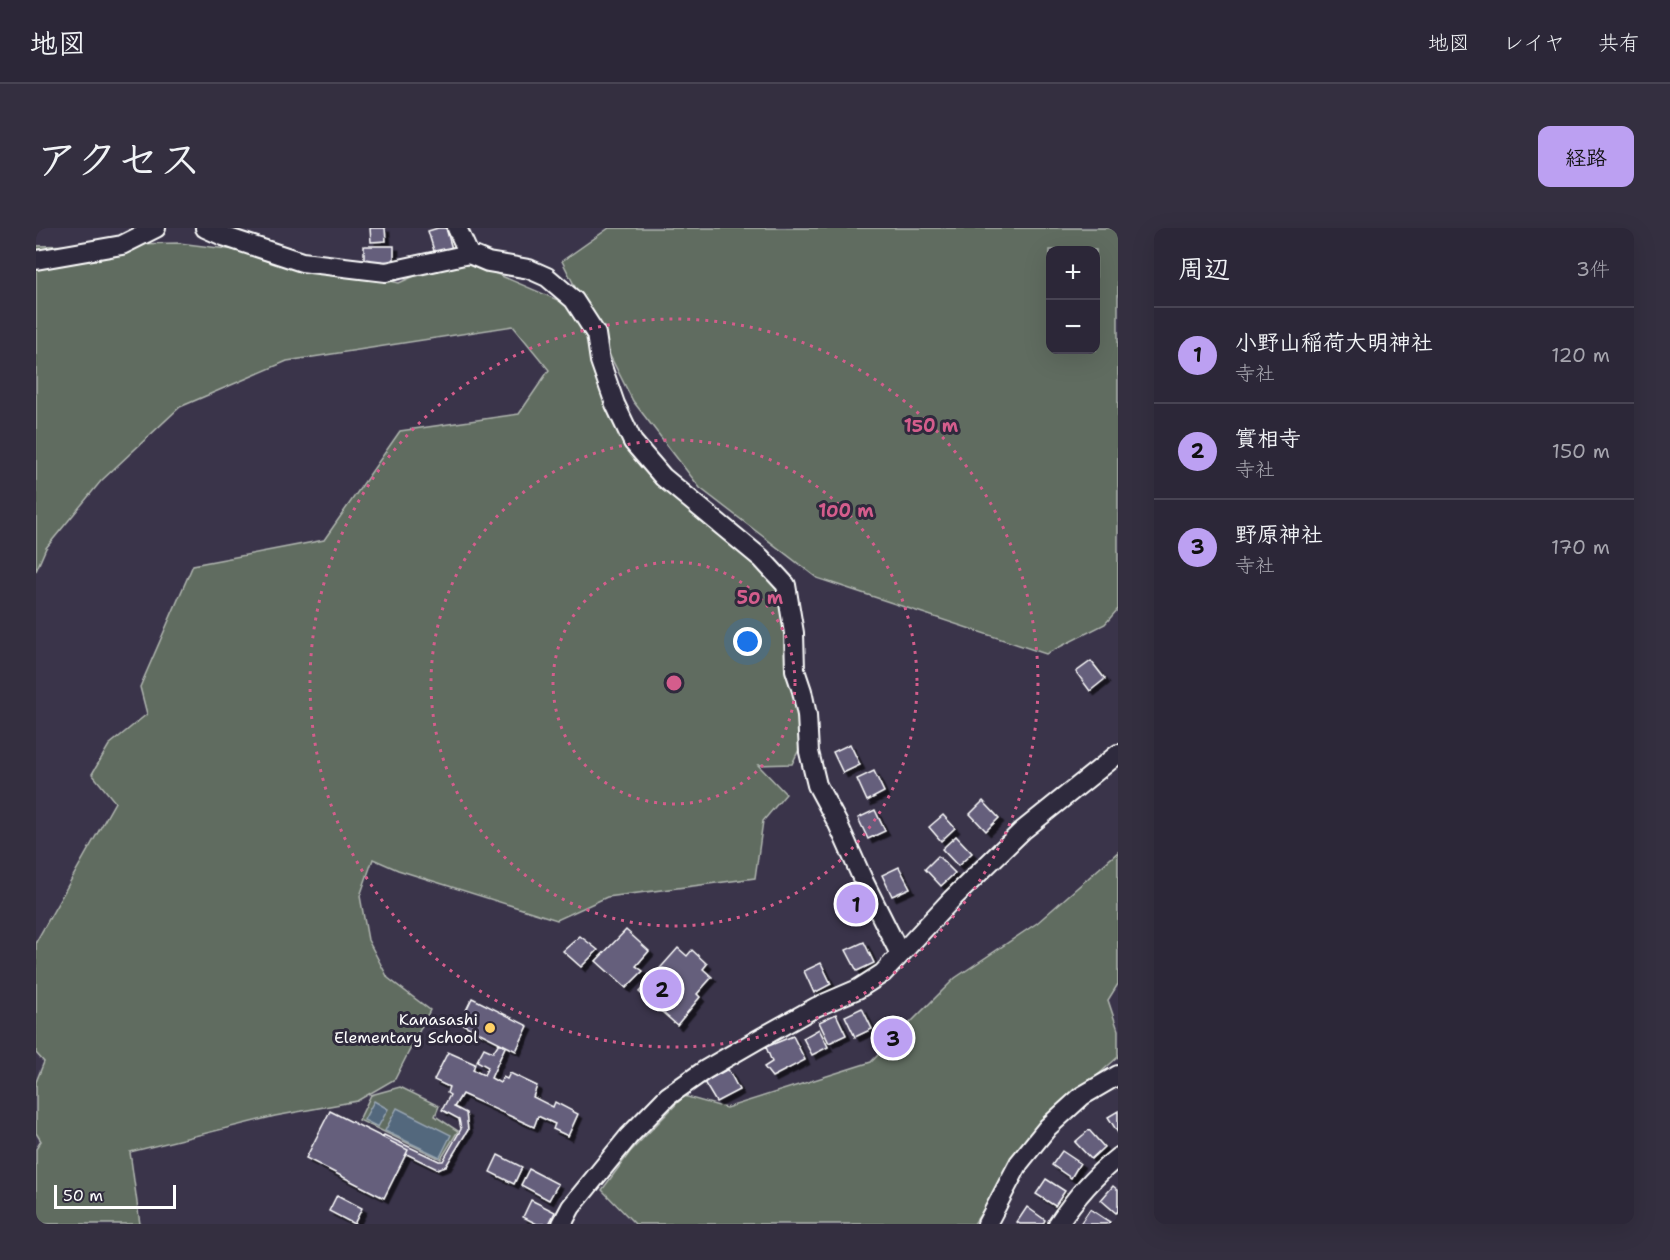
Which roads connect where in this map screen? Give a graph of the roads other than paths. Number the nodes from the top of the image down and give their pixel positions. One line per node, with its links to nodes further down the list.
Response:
1 (156, 228): 5 (street)
2 (205, 228): 4 (street)
3 (457, 228): 4 (street)
4 (469, 254): 7 (street)
5 (36, 260)
6 (1118, 754): 7 (street)
7 (900, 954): 10 (street)
8 (1118, 1075): 11 (street)
9 (1118, 1157): 12 (street)
10 (562, 1224)
11 (987, 1224)
12 (1058, 1224)

